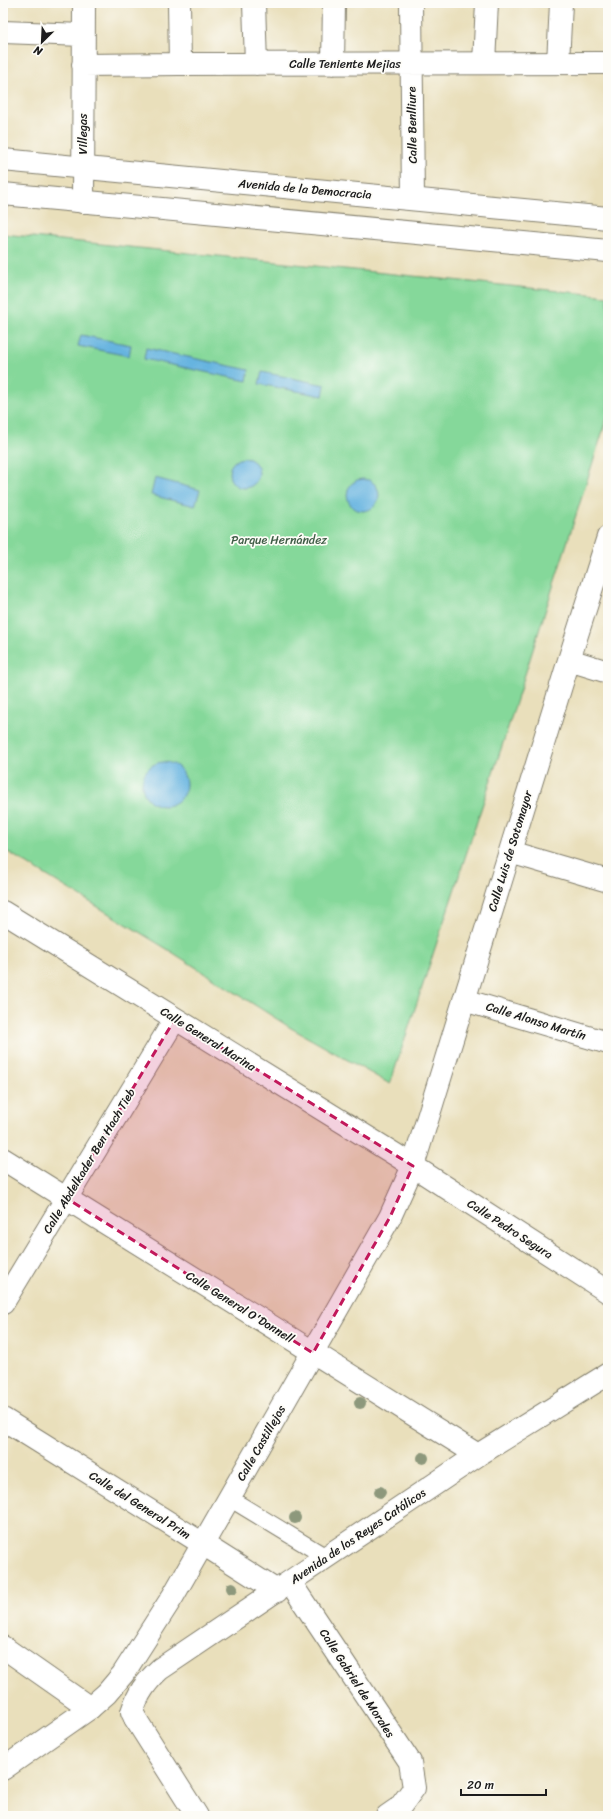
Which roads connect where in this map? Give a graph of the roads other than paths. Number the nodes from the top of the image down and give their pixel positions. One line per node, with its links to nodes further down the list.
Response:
1 (84, 3): 9 (street, Villegas)
2 (179, 3): 13 (street)
3 (254, 3): 14 (street)
4 (334, 3): 15 (street)
5 (411, 3): 16 (street, Calle Benlliure)
6 (487, 3): 10 (street)
7 (561, 3): 11 (street)
8 (3, 32): 9 (street)
9 (83, 35): 17 (street, Villegas)
10 (484, 63): 11 (street, Calle Teniente Mejias); 16 (street, Calle Teniente Mejias)
11 (558, 63): 12 (street, Calle Teniente Mejias)
12 (608, 63)
13 (180, 64): 14 (street, Calle Teniente Mejias); 17 (street, Calle Teniente Mejias)
14 (256, 64): 15 (street, Calle Teniente Mejias)
15 (333, 64): 16 (street, Calle Teniente Mejias)
16 (411, 64): 21 (street, Calle Benlliure)
17 (82, 65): 19 (street, Villegas)
18 (3, 160): 19 (street, Avenida de la Democracia)
19 (83, 168): 21 (street, Avenida de la Democracia); 22 (street, Villegas)
20 (3, 194): 22 (street)
21 (413, 199): 23 (street, Avenida de la Democracia)
22 (84, 202): 24 (street)
23 (608, 218)
24 (608, 251)
25 (608, 538): 26 (street, Calle Luis de Sotomayor)
26 (569, 660): 27 (street); 28 (street, Calle Luis de Sotomayor)
27 (608, 672)
28 (510, 852): 29 (street); 31 (street, Calle Luis de Sotomayor)
29 (608, 881)
30 (3, 912): 32 (street, Calle General Marina)
31 (464, 1000): 33 (street, Calle Alonso Martín); 35 (street, Calle Luis de Sotomayor)
32 (175, 1019): 35 (street, Calle General Marina); 36 (street, Calle Abdelkader Ben Hach Tieb)
33 (608, 1043)
34 (3, 1159): 36 (street, Calle General O'Donnell)
35 (413, 1166): 37 (street, Calle Pedro Segura); 39 (street, Calle Castillejos)
36 (66, 1198): 38 (street, Calle Abdelkader Ben Hach Tieb); 39 (street, Calle General O'Donnell)
37 (608, 1292)
38 (3, 1303)
39 (313, 1353): 42 (street, Calle General O'Donnell); 43 (street, Calle Castillejos)
40 (608, 1374): 42 (street, Avenida de los Reyes Católicos)
41 (3, 1419): 44 (street, Calle del General Prim)
42 (478, 1455): 45 (street, Avenida de los Reyes Católicos)
43 (229, 1498): 44 (street, Calle Castillejos); 45 (lane)
44 (203, 1544): 46 (street, Calle del General Prim); 48 (street, Calle Castillejos)
45 (326, 1557): 46 (street, Avenida de los Reyes Católicos)
46 (284, 1586): 50 (street, Avenida de los Reyes Católicos); 51 (street, Calle Gabriel de Morales)
47 (3, 1647): 48 (street)
48 (90, 1708): 49 (street)
49 (3, 1769)
50 (197, 1816)
51 (387, 1816)

